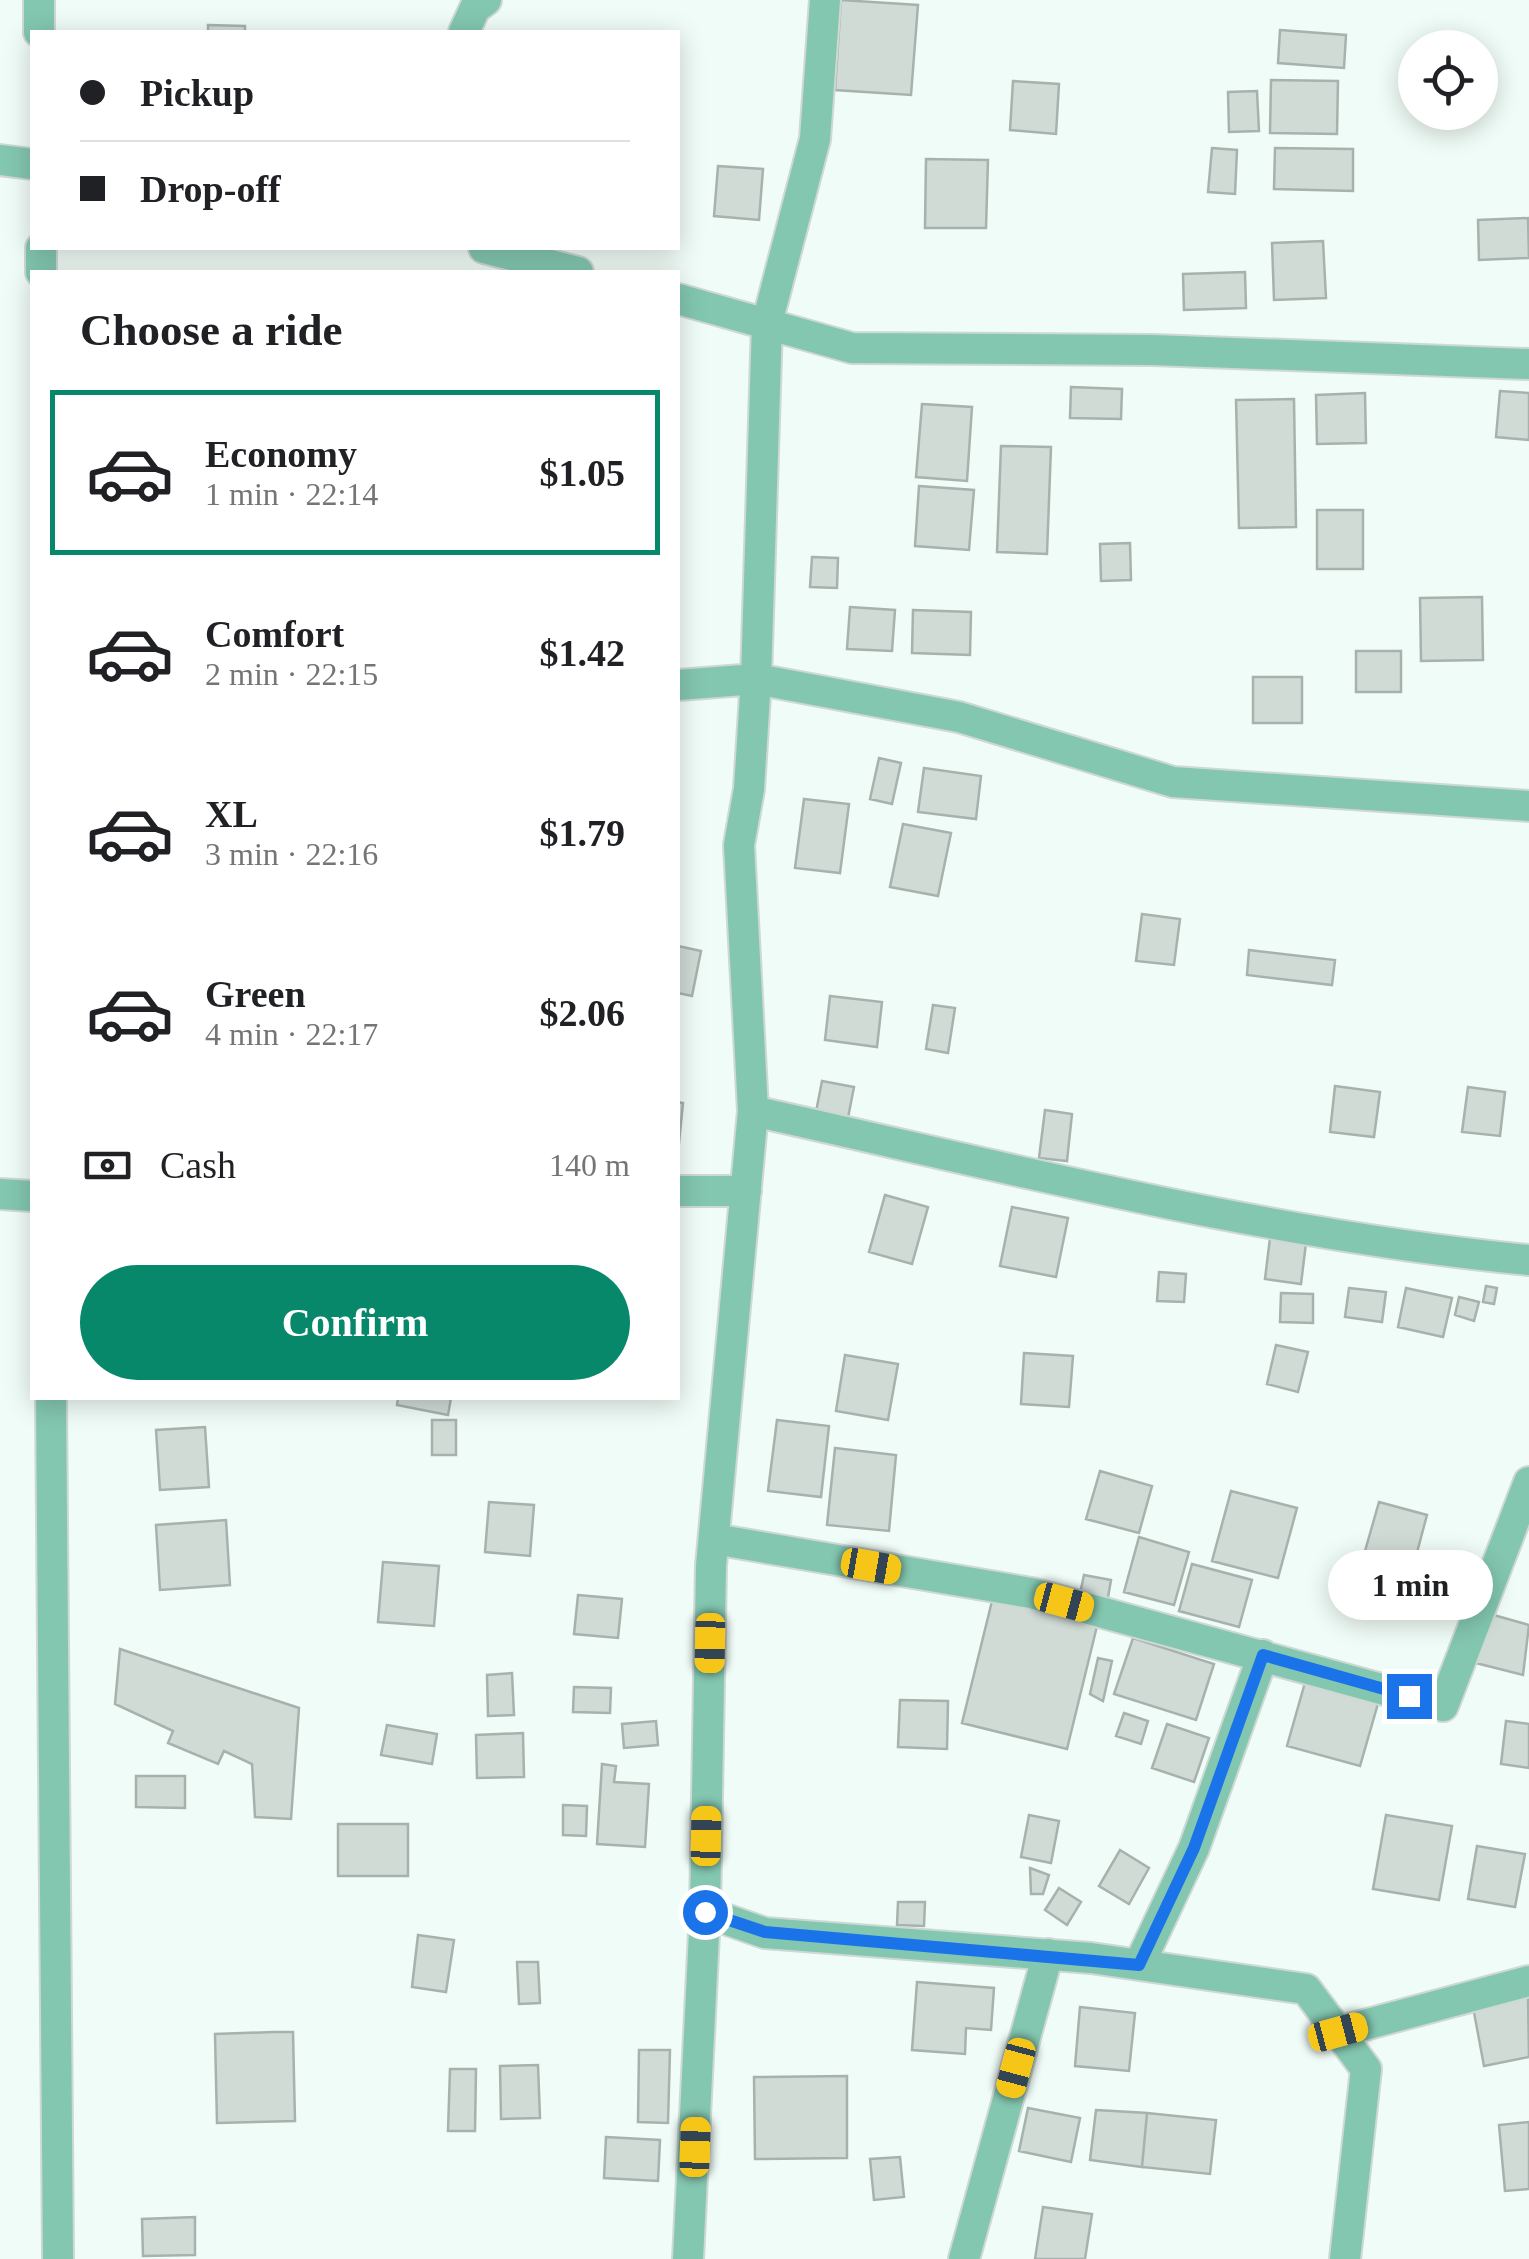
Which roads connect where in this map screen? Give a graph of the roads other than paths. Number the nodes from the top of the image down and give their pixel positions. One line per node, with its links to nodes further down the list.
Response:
1 (39, 0): 4 (street)
2 (486, 0): 5 (street)
3 (825, 0): 11 (street)
4 (39, 30)
5 (465, 30)
6 (0, 160): 7 (street)
7 (30, 164)
8 (492, 250): 9 (street)
9 (570, 270)
10 (680, 300): 11 (street)
11 (767, 323): 12 (street); 13 (street)
12 (1529, 364)
13 (756, 679): 14 (street); 15 (street); 16 (street)
14 (680, 685)
15 (1529, 806)
16 (754, 1111): 17 (street); 21 (street)
17 (746, 1190): 18 (street); 24 (street)
18 (680, 1191)
19 (0, 1194): 20 (street)
20 (30, 1196)
21 (1529, 1260)
22 (50, 1400): 31 (street)
23 (1529, 1482): 25 (street)
24 (714, 1540): 25 (street); 26 (street)
25 (1263, 1655): 28 (street)
26 (705, 1912): 27 (street); 32 (street)
27 (1048, 1954): 28 (street); 33 (street)
28 (1139, 1965): 30 (street)
29 (1529, 1981): 30 (street)
30 (1338, 2032): 34 (street)
31 (58, 2259)
32 (688, 2259)
33 (964, 2259)
34 (1345, 2259)

